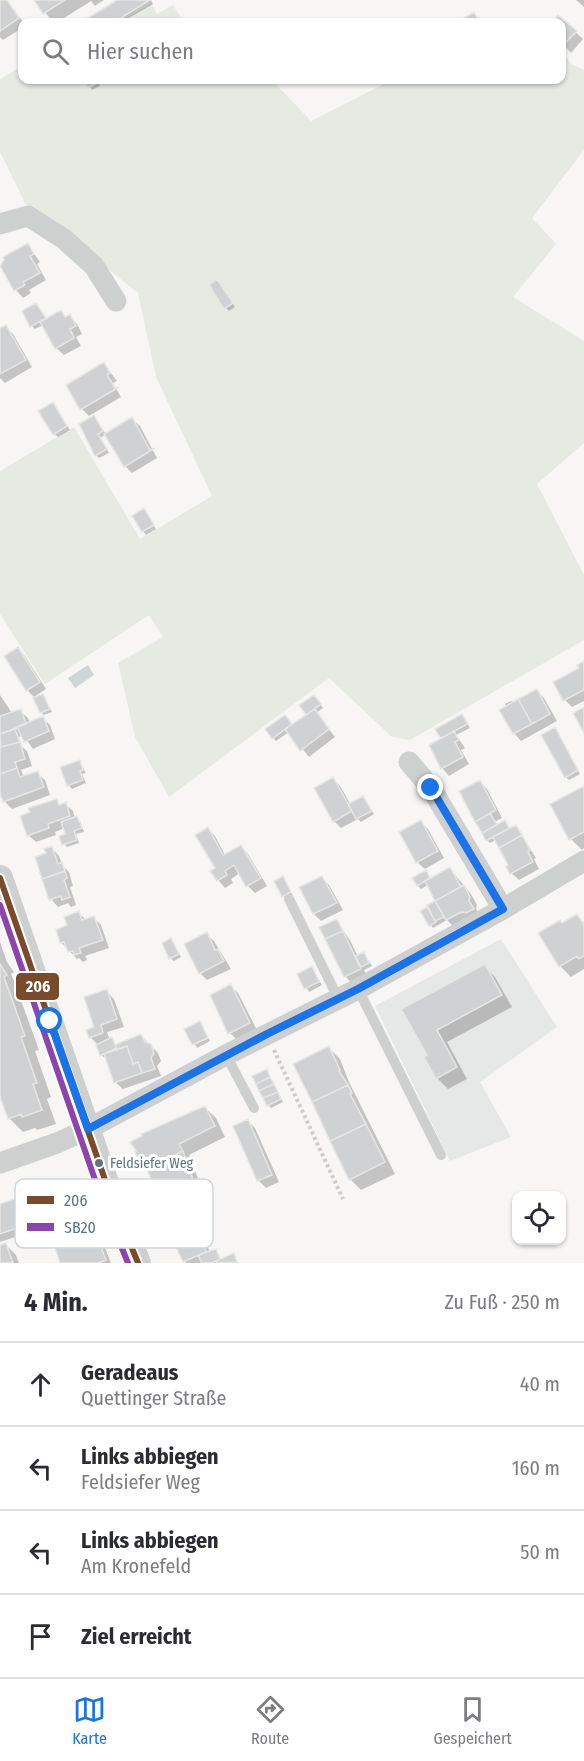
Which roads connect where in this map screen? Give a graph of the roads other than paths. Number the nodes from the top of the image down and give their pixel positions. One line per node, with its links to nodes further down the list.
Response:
1 (0, 224): 2 (street)
2 (116, 301)
3 (409, 762): 7 (street)
4 (584, 861): 7 (street)
5 (0, 878): 12 (street)
6 (289, 899): 9 (lane)
7 (503, 909): 8 (street)
8 (358, 989): 9 (street); 13 (lane)
9 (338, 998): 10 (street)
10 (226, 1055): 11 (lane); 12 (street)
11 (254, 1108)
12 (88, 1129): 14 (street); 15 (street)
13 (441, 1155)
14 (0, 1163)
15 (105, 1179)
16 (132, 1248): 17 (street)
17 (138, 1263)

